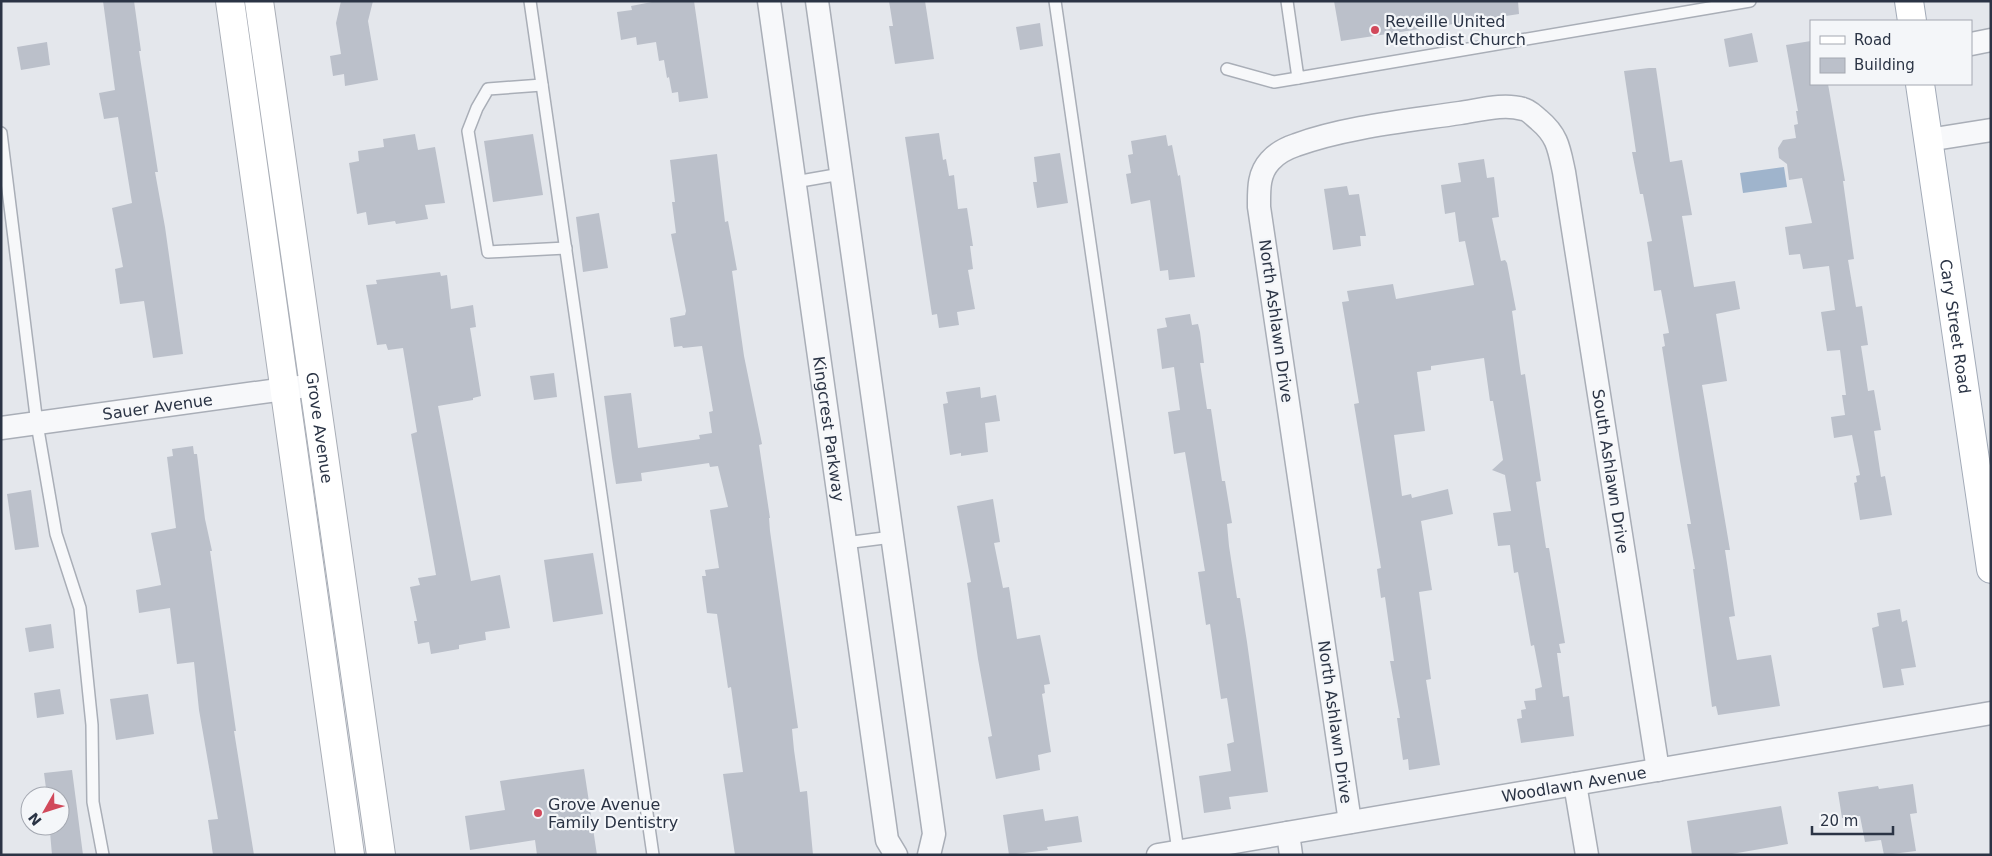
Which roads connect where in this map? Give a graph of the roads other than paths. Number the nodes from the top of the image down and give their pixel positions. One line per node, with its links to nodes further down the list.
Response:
1 (230, 1): 25 (street, Grove Avenue)
2 (259, 1): 24 (street, Grove Avenue)
3 (530, 1): 15 (lane)
4 (769, 1): 22 (street, Kingcrest Parkway)
5 (817, 1): 21 (street)
6 (1055, 1): 36 (lane)
7 (1287, 1): 14 (lane)
8 (1750, 1): 14 (lane)
9 (1909, 1): 10 (street)
10 (1912, 20)
11 (1991, 40): 12 (street)
12 (1972, 44)
13 (1227, 69): 14 (lane)
14 (1298, 78)
15 (542, 85): 23 (lane); 23 (lane)
16 (1920, 85): 19 (street, Cary Street Road)
17 (1991, 130): 19 (street)
18 (1, 132): 26 (lane)
19 (1928, 140): 30 (street, Cary Street Road)
20 (1564, 172): 32 (street, South Ashlawn Drive); 34 (street, North Ashlawn Drive)
21 (841, 174): 22 (lane); 28 (street)
22 (794, 182): 29 (street, Kingcrest Parkway)
23 (566, 248): 40 (lane)
24 (314, 385): 25 (street, Sauer Avenue); 39 (street, Grove Avenue)
25 (284, 389): 26 (street, Sauer Avenue); 38 (street, Grove Avenue)
26 (37, 424): 27 (street, Sauer Avenue); 37 (lane)
27 (1, 428)
28 (892, 537): 29 (lane); 42 (street)
29 (845, 543): 41 (street, Kingcrest Parkway)
30 (1991, 569)
31 (1991, 713): 32 (street, Woodlawn Avenue)
32 (1658, 770): 33 (street, Woodlawn Avenue)
33 (1575, 784): 34 (street, Woodlawn Avenue); 43 (street)
34 (1350, 822): 35 (street, Woodlawn Avenue)
35 (1289, 844): 36 (street, Woodlawn Avenue)
36 (1168, 853)
37 (103, 855)
38 (350, 855)
39 (381, 855)
40 (653, 855)
41 (896, 855)
42 (929, 855)
43 (1587, 855)

